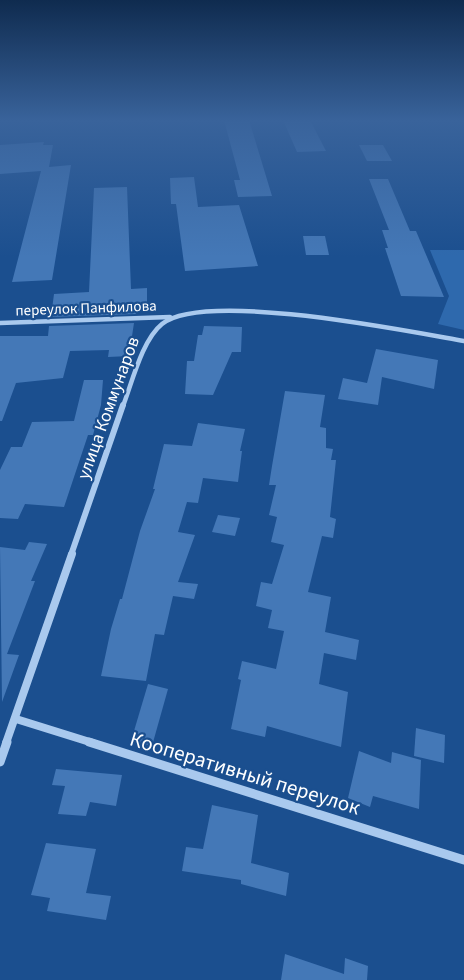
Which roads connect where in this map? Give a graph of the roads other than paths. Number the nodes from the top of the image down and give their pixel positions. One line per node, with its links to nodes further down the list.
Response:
1 (173, 317): 2 (street, переулок Панфилова); 3 (street, улица Коммунаров); 4 (street, улица Коммунаров)
2 (0, 323)
3 (464, 341)
4 (16, 719): 5 (street, улица Коммунаров); 6 (street, Кооперативный переулок)
5 (0, 762)
6 (464, 860)

